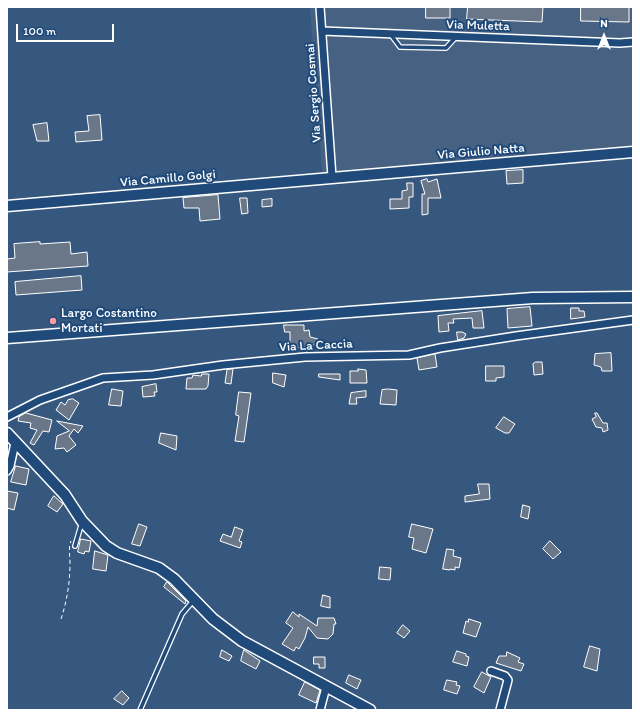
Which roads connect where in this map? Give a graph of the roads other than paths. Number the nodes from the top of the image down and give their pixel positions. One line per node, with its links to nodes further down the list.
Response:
1 (320, 7): 2 (street, Via Sergio Cosmai)
2 (322, 31): 3 (street, Via Muletta); 7 (street, Via Sergio Cosmai)
3 (390, 34): 4 (street, Via Muletta); 4 (lane)
4 (456, 37): 5 (street, Via Muletta)
5 (633, 42)
6 (633, 152): 7 (street, Via Giulio Natta)
7 (332, 177): 8 (street, Via Camillo Golgi)
8 (7, 206)
9 (633, 297): 11 (street)
10 (633, 320): 12 (street, Via La Caccia)
11 (7, 338)
12 (7, 417)
13 (7, 433): 14 (street)
14 (15, 443): 15 (street); 16 (street)
15 (7, 471)
16 (82, 521): 17 (lane); 18 (street)
17 (75, 546)
18 (193, 600): 20 (street); 21 (lane)
19 (491, 671): 24 (street)
20 (326, 687): 22 (street); 23 (street)
21 (140, 710)
22 (320, 710)
23 (370, 710)
24 (500, 710)

